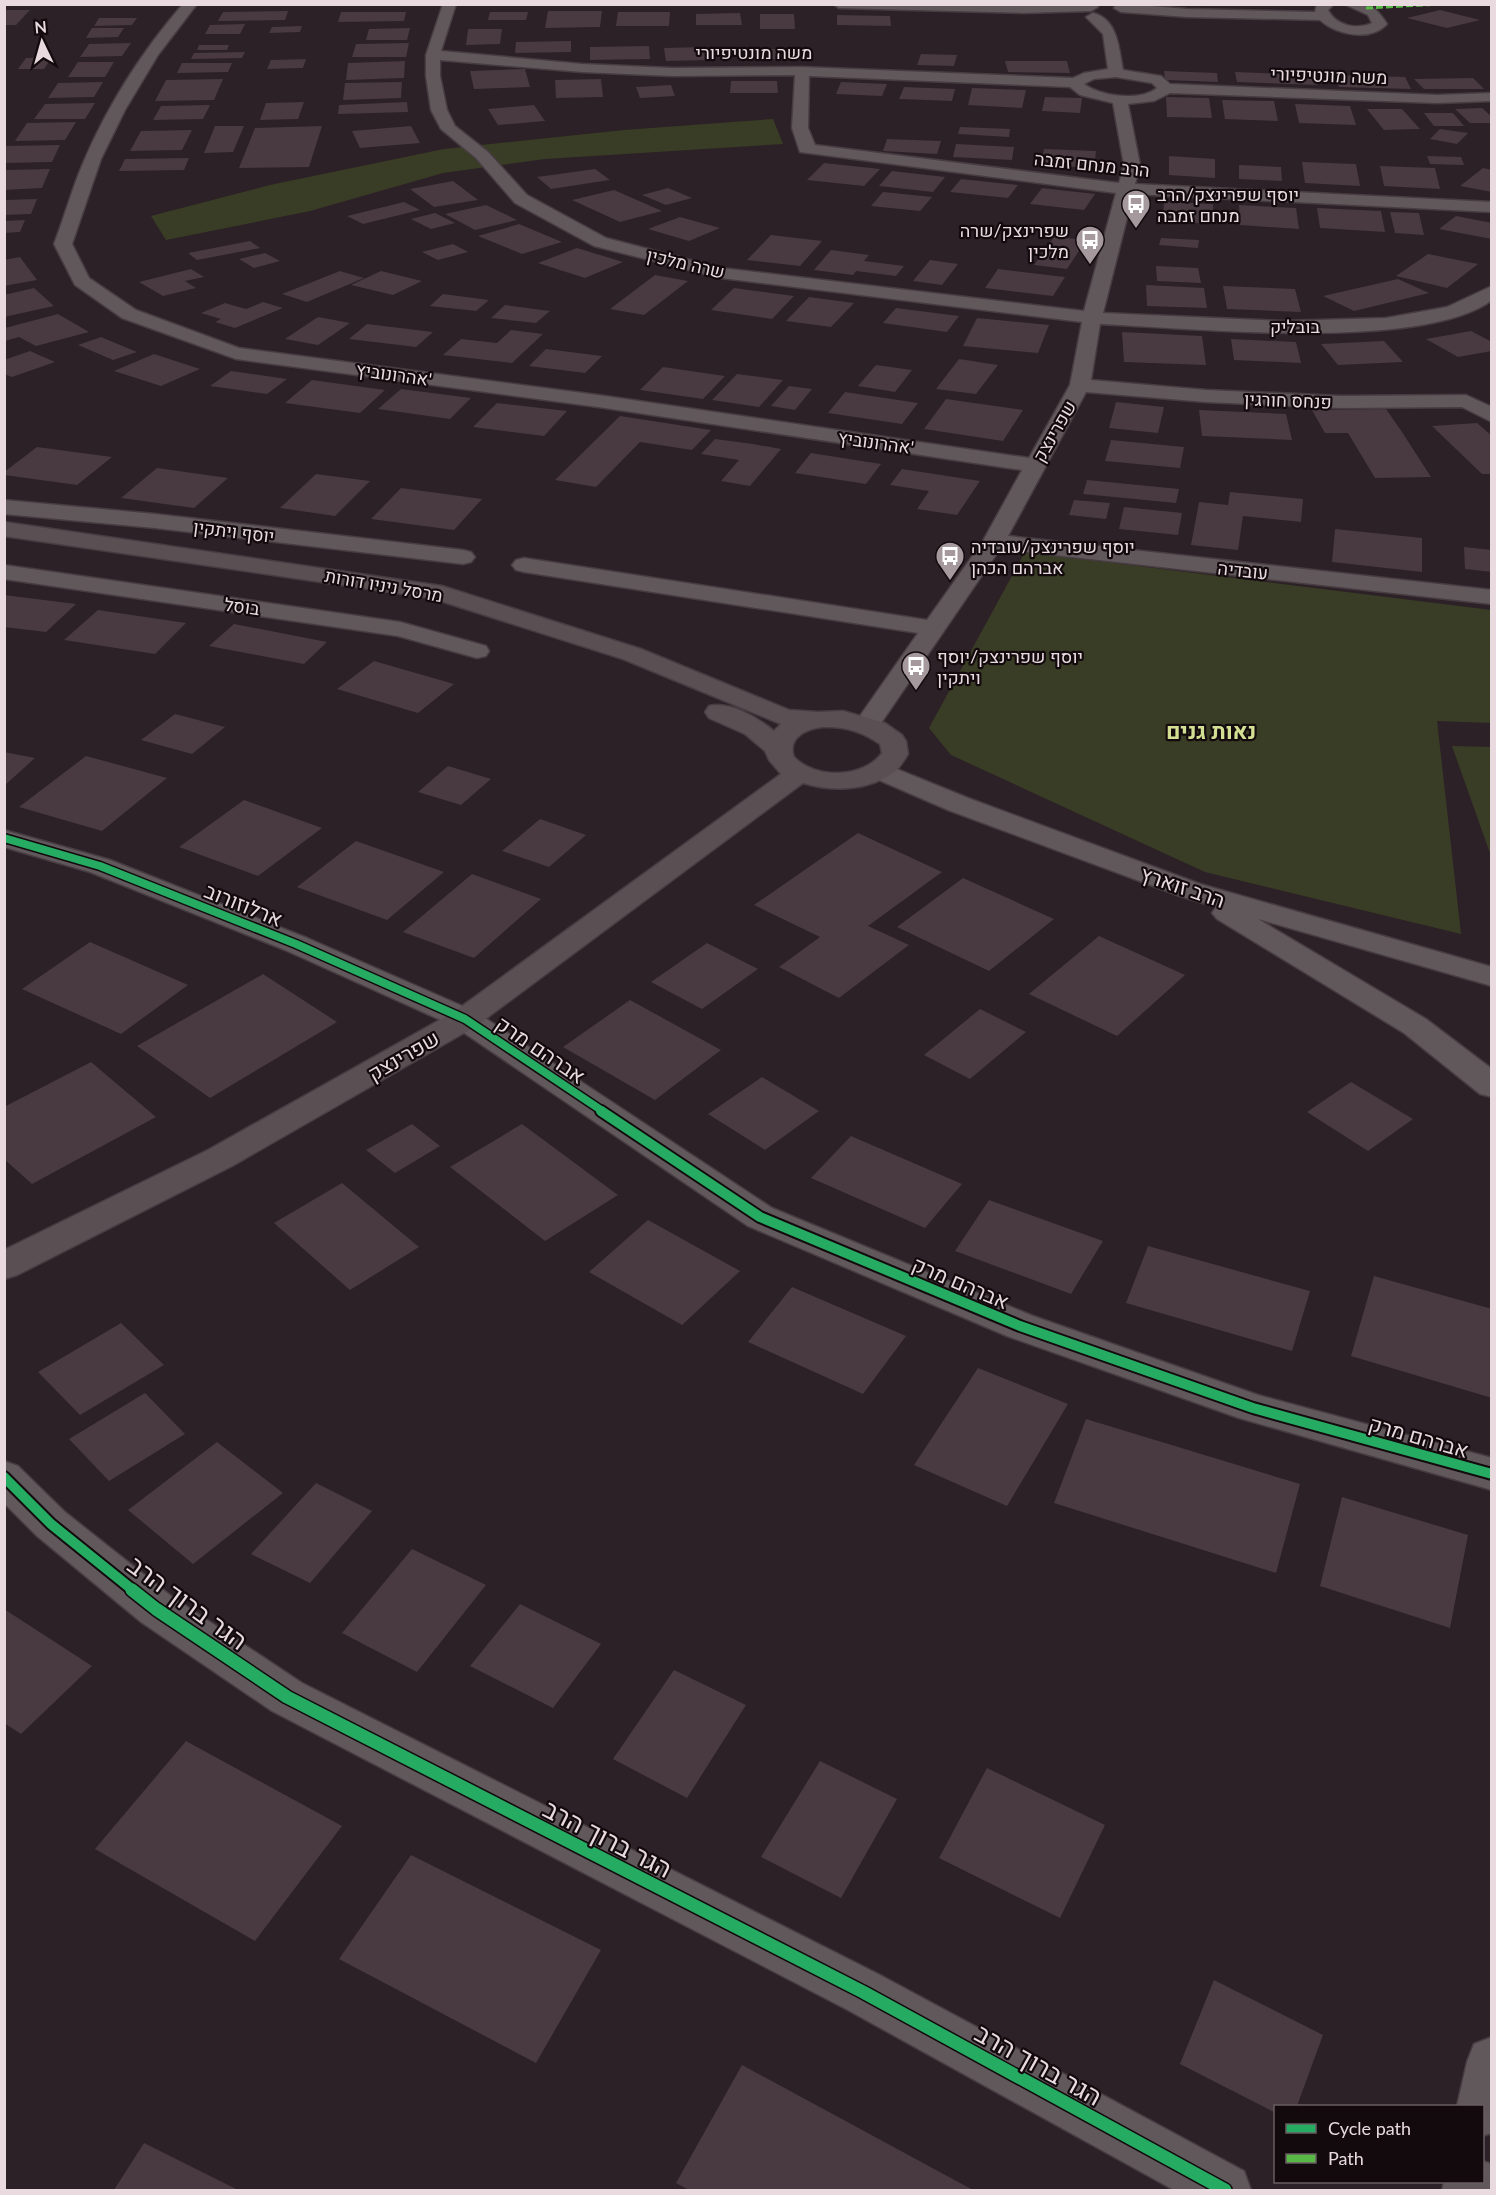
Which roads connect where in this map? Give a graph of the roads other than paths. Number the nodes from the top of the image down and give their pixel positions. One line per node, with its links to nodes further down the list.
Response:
1 (191, 4): 24 (street, אהרונוביץ')
2 (450, 4): 11 (street, שרה מלכין)
3 (839, 4): 6 (street)
4 (1350, 4): 8 (street)
5 (1326, 10): 7 (street); 8 (street)
6 (1090, 13): 7 (street); 9 (street)
7 (1124, 14): 9 (street)
8 (1361, 30): 10 (street)
9 (1110, 33): 13 (street)
10 (1372, 46)
11 (433, 55): 12 (street, משה מונטיפיורי); 21 (street, שרה מלכין)
12 (802, 71): 14 (street, משה מונטיפיורי); 18 (street, הרב מנחם זמבה)
13 (1116, 73): 14 (street); 15 (street)
14 (1076, 83): 17 (street)
15 (1166, 88): 16 (street, משה מונטיפיורי); 17 (street)
16 (1491, 97)
17 (1120, 99): 18 (street, שפרינצק)
18 (1127, 189): 19 (street, הרב מנחם זמבה); 21 (street, שפרינצק)
19 (1491, 207)
20 (1491, 291): 21 (street, בובליק)
21 (1092, 318): 22 (street, שפרינצק)
22 (1080, 385): 23 (street, פנחס חורגין); 24 (street, שפרינצק)
23 (1491, 416)
24 (1034, 465): 27 (street, שפרינצק)
25 (4, 507): 29 (street, יוסף ויתקין)
26 (4, 529): 35 (street, מרסל ניניו דורות)
27 (994, 541): 32 (street, עובדיה); 33 (street, שפרינצק)
28 (4, 544): 37 (street, מרסל ניניו דורות)
29 (463, 557)
30 (525, 565): 33 (street)
31 (4, 572): 34 (street, בוסל)
32 (1491, 597)
33 (933, 628): 36 (street, שפרינצק)
34 (477, 651)
35 (817, 720): 36 (street); 37 (street)
36 (868, 723): 38 (street)
37 (777, 747): 39 (street, מרסל ניניו דורות)
38 (882, 771): 39 (street); 41 (street, הרב זוארץ)
39 (800, 774): 43 (street, שפרינצק)
40 (4, 838): 43 (street, ארלוזורוב)
41 (1190, 890): 42 (street, הרב זוארץ); 44 (street)
42 (1491, 977)
43 (465, 1019): 45 (street, שפרינצק); 46 (street, אברהם מרק)
44 (1491, 1086)
45 (4, 1266)
46 (1491, 1474)
47 (4, 1477): 50 (street, הגר ברוך הרב)
48 (1491, 2062): 49 (street)
49 (1483, 2105)
50 (1225, 2190)

